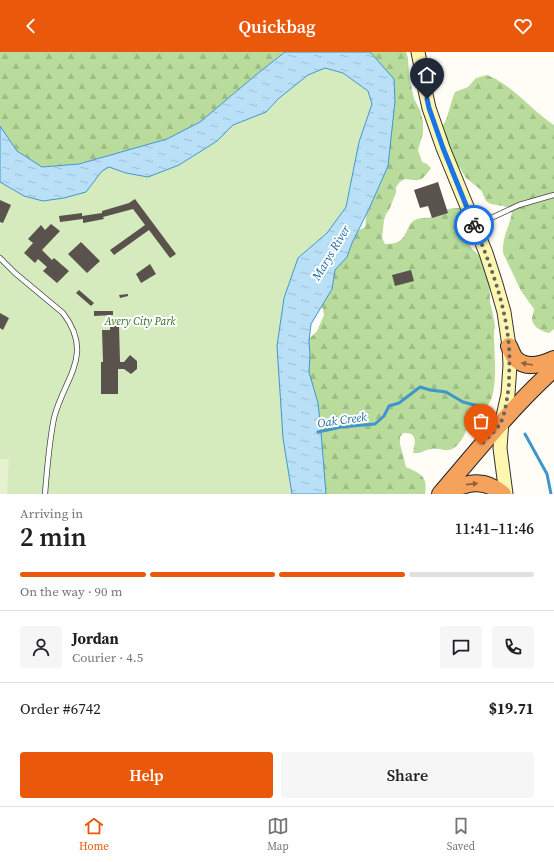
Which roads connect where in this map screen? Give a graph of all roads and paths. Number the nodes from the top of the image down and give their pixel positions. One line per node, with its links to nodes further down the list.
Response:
1 (418, 52): 3 (street)
2 (554, 195): 3 (lane)
3 (475, 226): 5 (street)
4 (0, 258): 9 (lane)
5 (509, 346): 6 (highway, one-way to 5); 8 (street)
6 (554, 359)
7 (554, 369): 8 (highway)
8 (502, 421): 10 (highway); 11 (street)
9 (46, 494)
10 (440, 494): 11 (highway, one-way to 11)
11 (504, 494)

